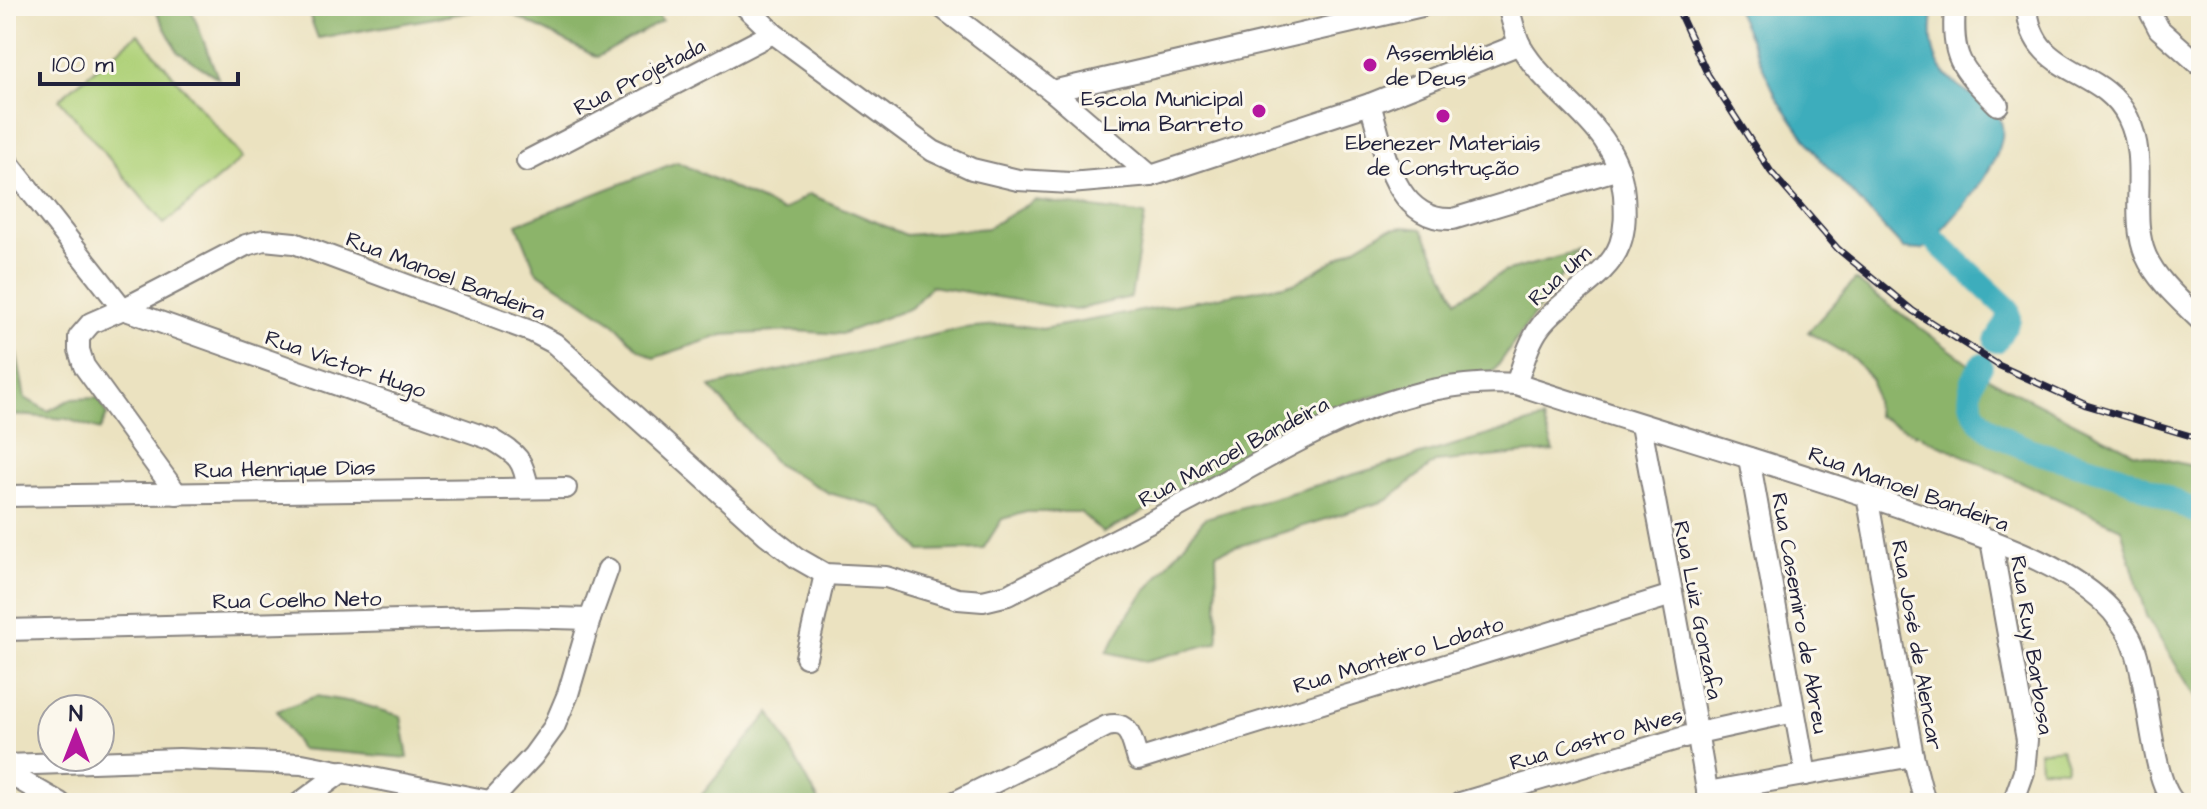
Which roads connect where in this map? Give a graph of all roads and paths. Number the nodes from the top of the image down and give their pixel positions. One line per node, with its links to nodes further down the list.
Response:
1 (745, 6): 8 (street)
2 (940, 6): 11 (street)
3 (1422, 6): 11 (street)
4 (1508, 6): 9 (street)
5 (1955, 6): 13 (street)
6 (2027, 6): 19 (street)
7 (2147, 6): 10 (street)
8 (773, 33): 15 (street, Rua Projetada); 17 (street)
9 (1520, 44): 12 (street); 16 (street, Rua Um)
10 (2201, 66)
11 (1052, 91): 17 (street)
12 (1370, 104): 16 (street); 17 (street)
13 (1998, 105)
14 (6, 160): 18 (street)
15 (527, 161)
16 (1619, 169): 20 (street, Rua Um)
17 (1151, 176)
18 (123, 309): 23 (street, Rua Victor Hugo); 25 (street, Rua Manoel Bandeira); 30 (street, Rua Manoel Bandeira)
19 (2201, 321)
20 (1516, 384): 21 (street, Rua Manoel Bandeira); 30 (street, Rua Manoel Bandeira)
21 (1641, 425): 22 (street, Rua Manoel Bandeira); 31 (street, Rua Luiz Gonzafa)
22 (1749, 458): 26 (street, Rua Manoel Bandeira); 35 (street, Rua Casemiro de Abreu)
23 (528, 488): 24 (street, Rua Henrique Dias); 25 (street, Rua Henrique Dias)
24 (566, 488)
25 (177, 494): 27 (street, Rua Henrique Dias)
26 (1867, 495): 28 (street, Rua Manoel Bandeira); 37 (street, Rua José de Alencar)
27 (6, 496)
28 (1991, 540): 49 (street, Rua Ruy Barbosa); 50 (street, Rua Manoel Bandeira)
29 (608, 569): 32 (street)
30 (825, 574): 34 (street)
31 (1672, 595): 36 (street, Rua Luiz Gonzafa); 46 (street, Rua Monteiro Lobato)
32 (590, 619): 33 (street, Rua Coelho Neto); 43 (street)
33 (6, 630)
34 (806, 657)
35 (1794, 712): 36 (street, Rua Castro Alves); 41 (street, Rua Casemiro de Abreu)
36 (1698, 733): 42 (street, Rua Luiz Gonzafa); 47 (street, Rua Castro Alves)
37 (1913, 756): 41 (street); 48 (street, Rua José de Alencar)
38 (6, 765): 39 (street)
39 (343, 771): 43 (street); 45 (street)
40 (6, 772): 44 (street)
41 (1806, 775): 42 (street)
42 (1708, 797)
43 (489, 802)
44 (60, 803)
45 (300, 803)
46 (953, 803)
47 (1460, 803)
48 (1925, 803)
49 (2013, 803)
50 (2175, 803)

